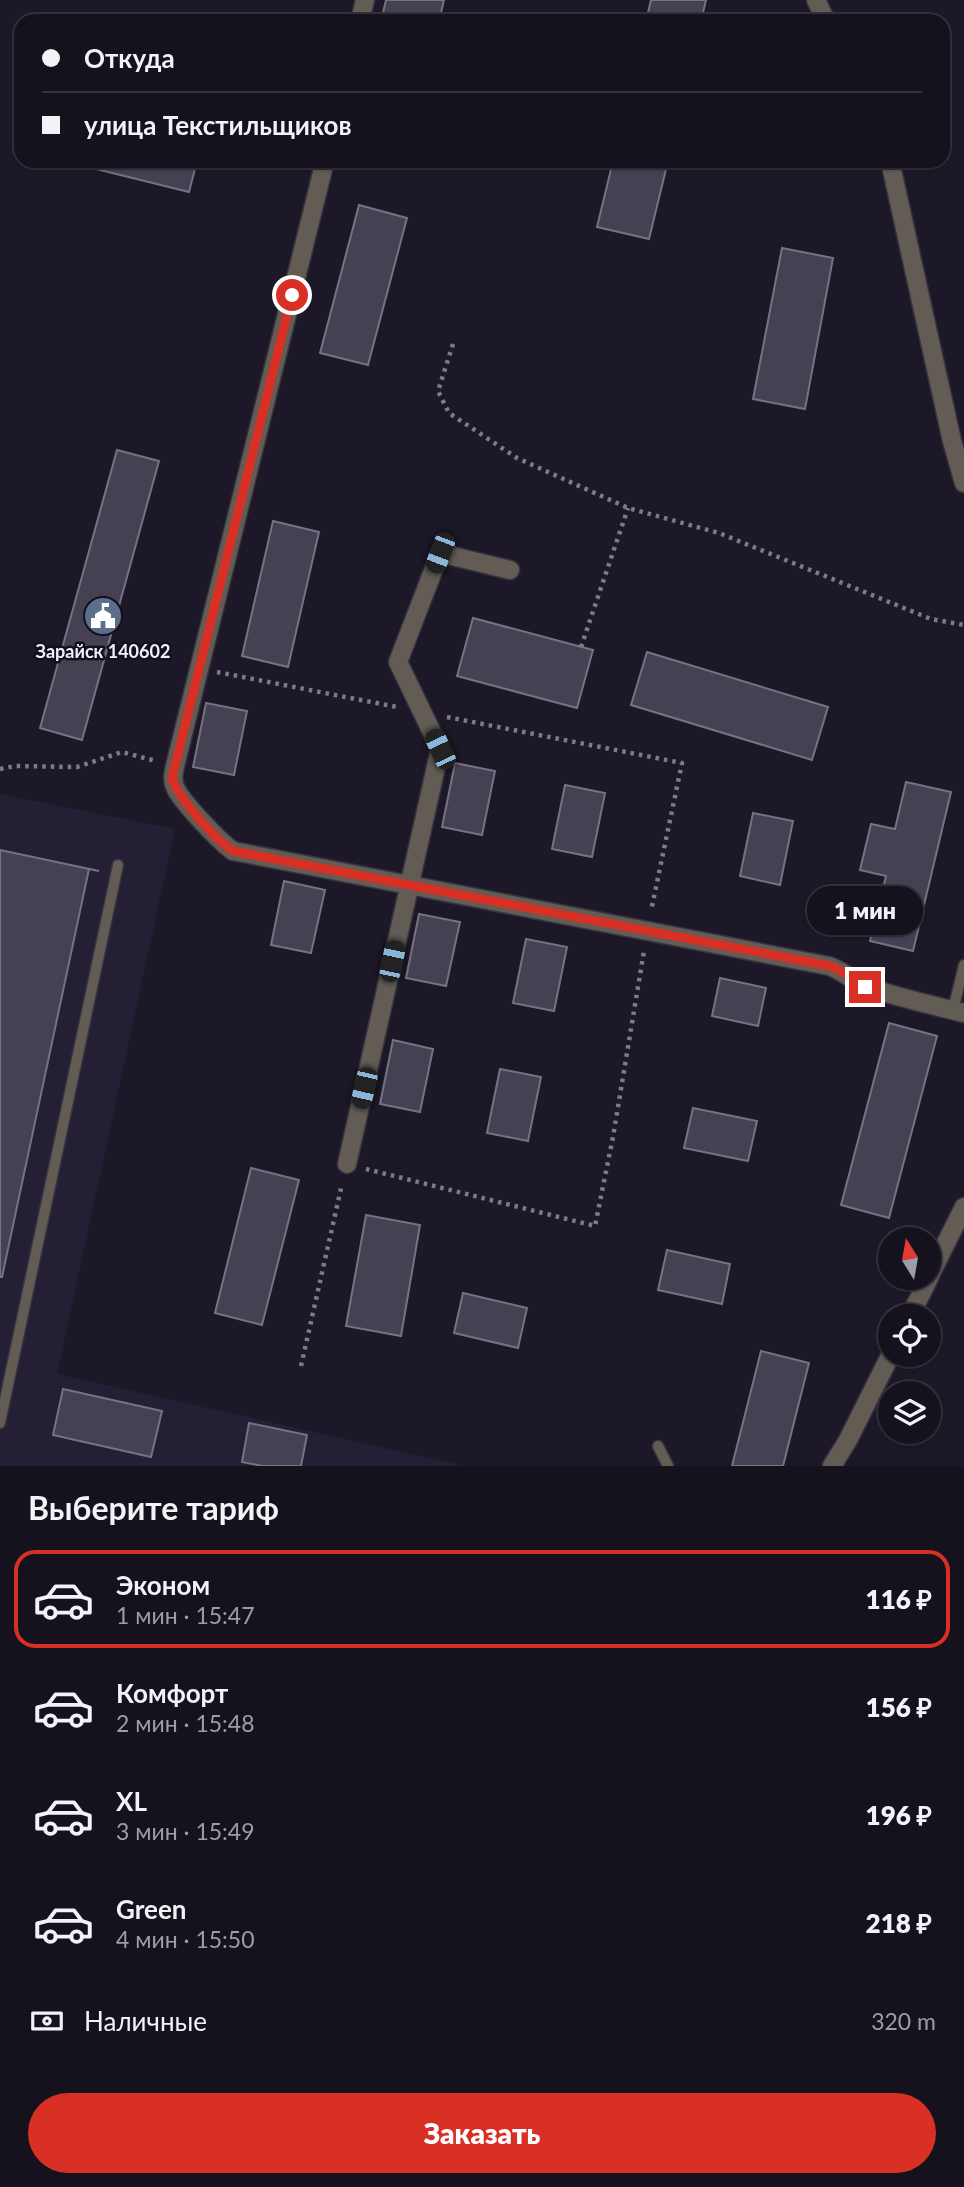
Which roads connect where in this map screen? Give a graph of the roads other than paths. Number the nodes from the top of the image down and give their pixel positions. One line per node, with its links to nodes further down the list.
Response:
1 (323, 168): 6 (street)
2 (892, 168): 3 (street)
3 (964, 483)
4 (510, 570): 6 (street)
5 (118, 865): 13 (lane)
6 (409, 885): 8 (street); 9 (street)
7 (964, 965): 8 (lane)
8 (959, 1012)
9 (347, 1164)
10 (964, 1207): 11 (street)
11 (942, 1251)
12 (884, 1367): 16 (street)
13 (0, 1423)
14 (658, 1446): 15 (lane)
15 (668, 1466)
16 (832, 1466)

